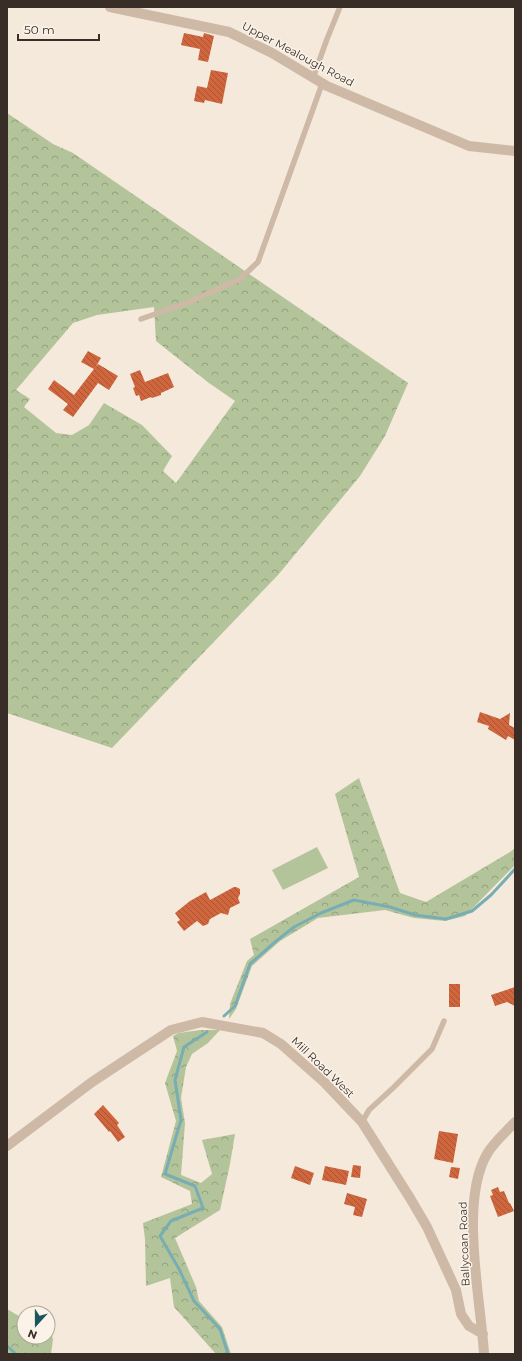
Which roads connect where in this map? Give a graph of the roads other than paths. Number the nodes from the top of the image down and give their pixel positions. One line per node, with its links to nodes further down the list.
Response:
1 (110, 7): 3 (street, Upper Mealough Road)
2 (340, 7): 3 (lane)
3 (318, 81): 4 (street, Upper Mealough Road); 5 (lane)
4 (515, 151)
5 (140, 319)
6 (444, 1021): 7 (lane)
7 (362, 1122): 9 (street, Mill Road West); 10 (street, Mill Road West)
8 (515, 1122): 10 (street, Ballycoan Road)
9 (7, 1146)
10 (483, 1334): 11 (street, Ballycoan Road)
11 (484, 1354)

